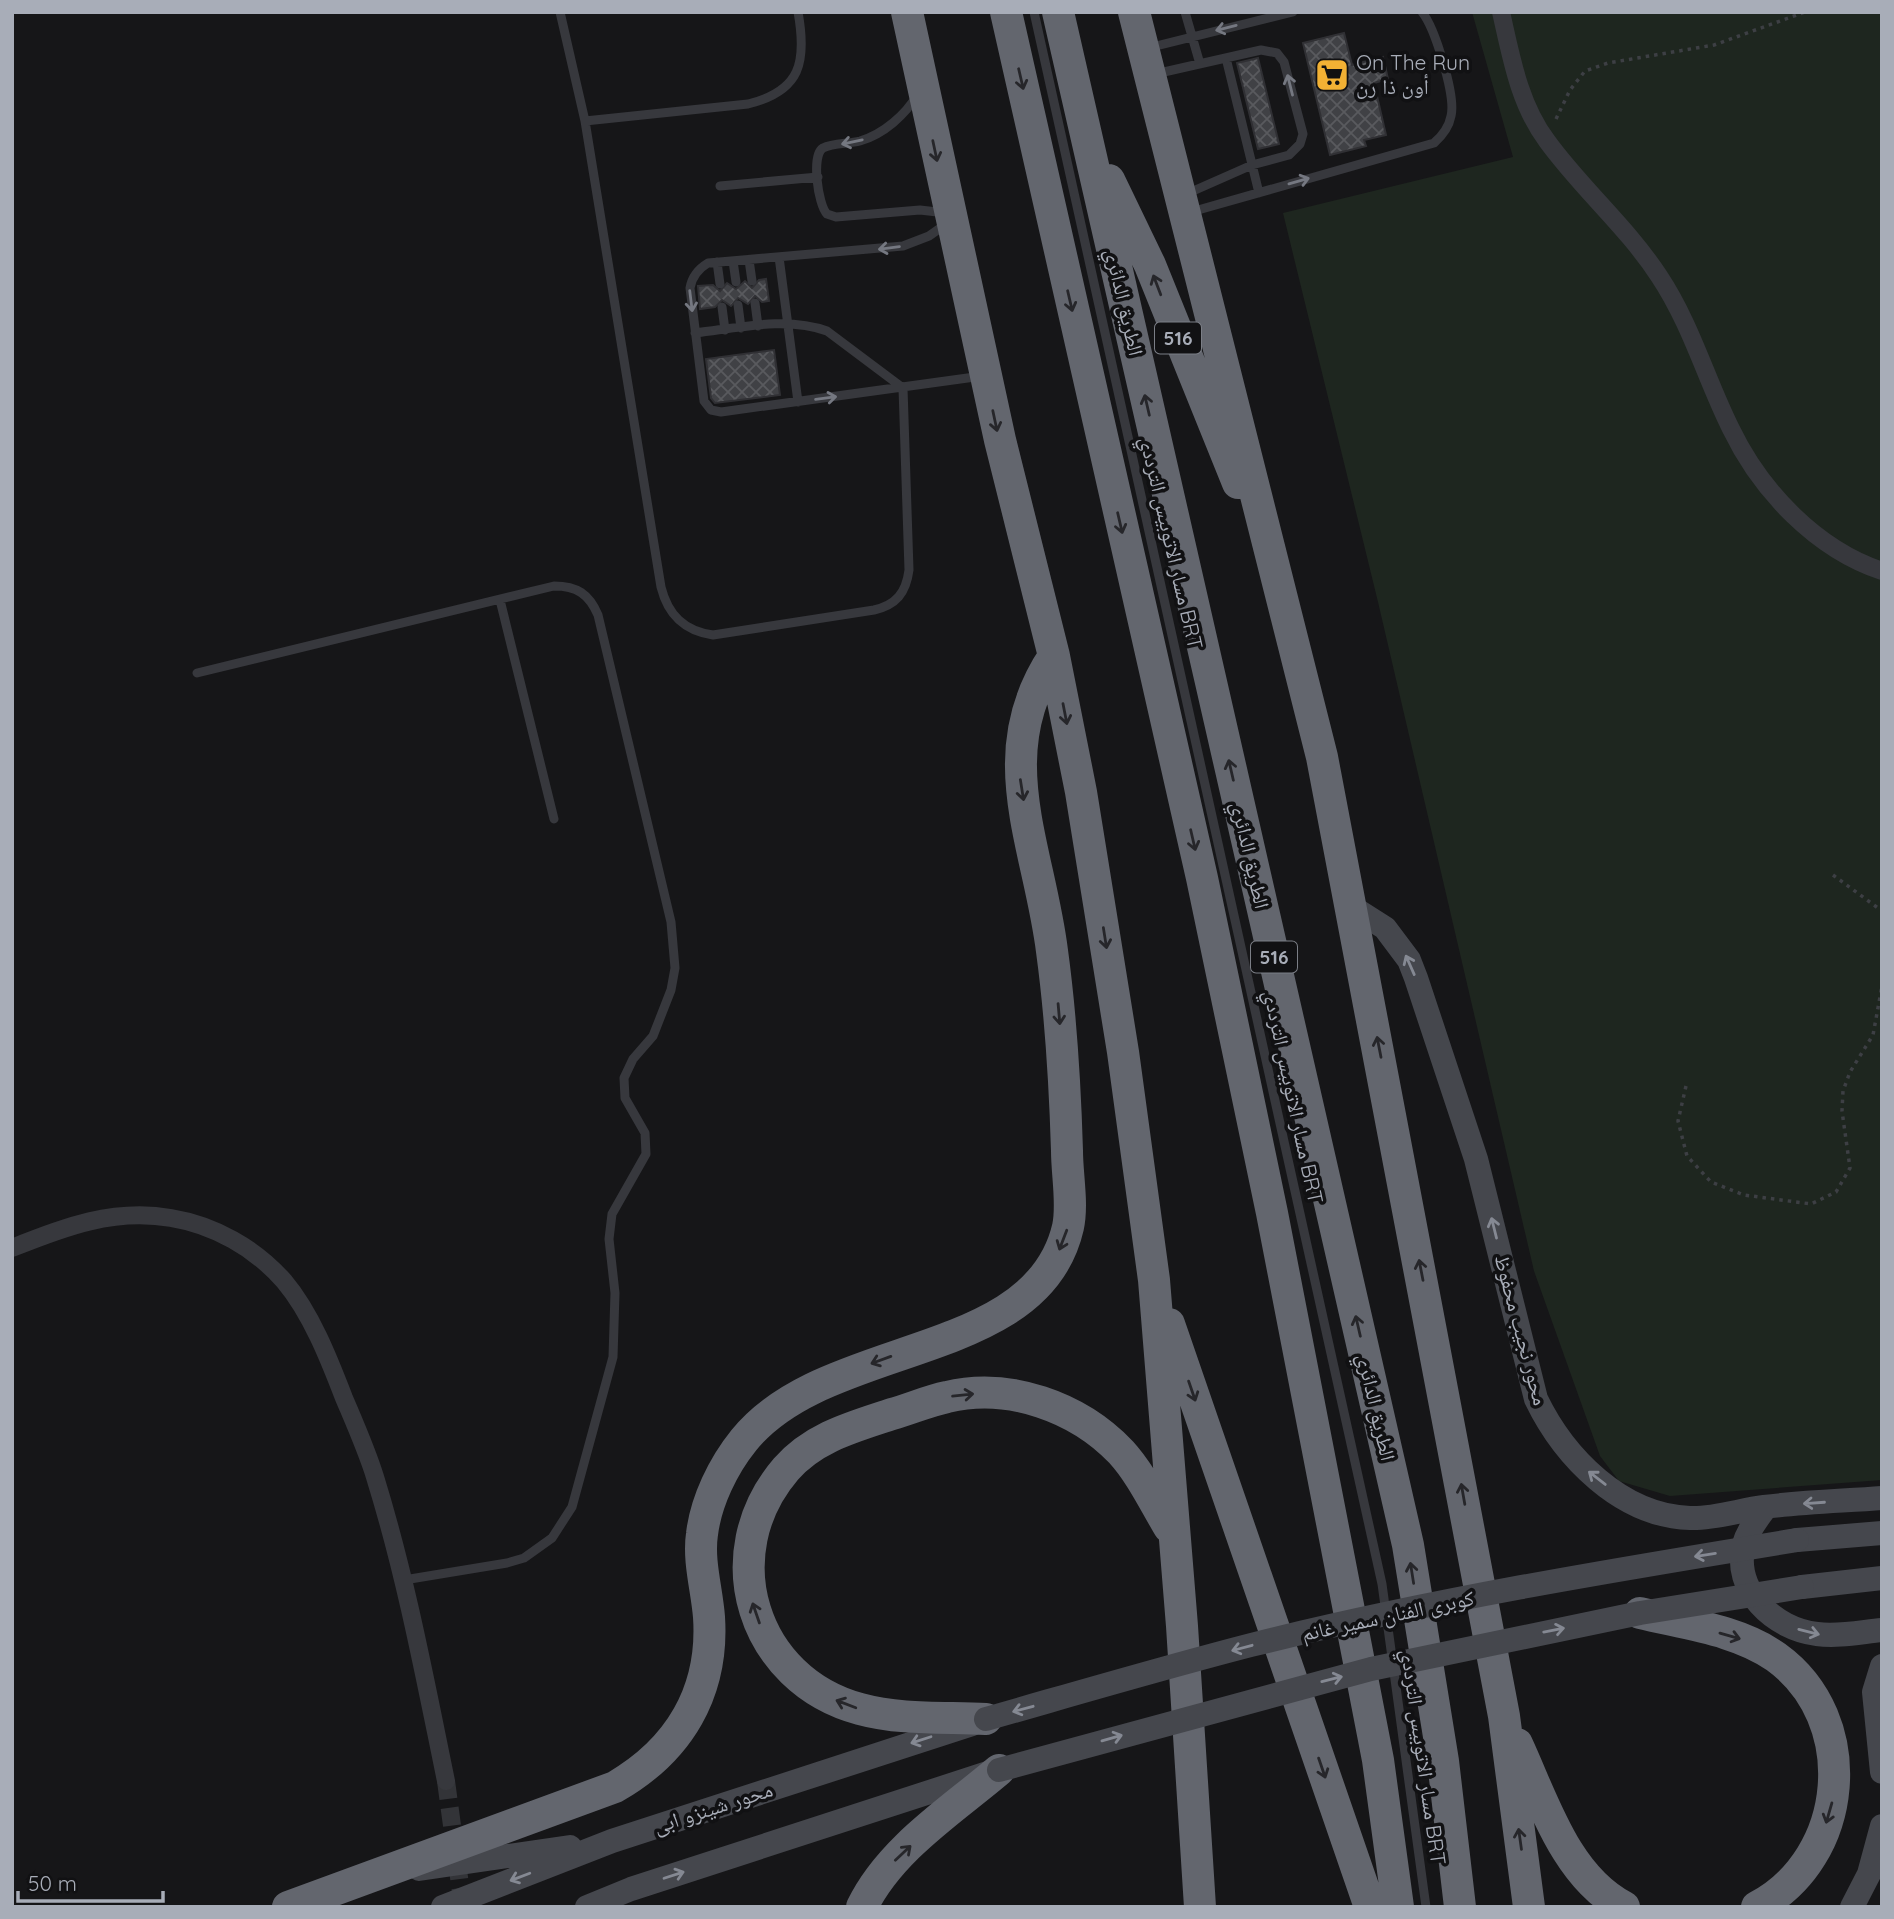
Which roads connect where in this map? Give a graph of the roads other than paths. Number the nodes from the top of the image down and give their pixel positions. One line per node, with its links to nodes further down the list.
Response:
1 (560, 12): 17 (lane)
2 (798, 12): 17 (lane)
3 (907, 12): 16 (highway)
4 (1006, 12): 78 (highway, 516, one-way to 78)
5 (1034, 12): 79 (lane, مسار الاتوبيس الترددي BRT)
6 (1058, 12): 18 (highway, الطريق الدائري / 516)
7 (1135, 12): 14 (highway, 516)
8 (1185, 12): 12 (lane)
9 (1293, 12): 12 (lane, one-way to 12)
10 (1422, 12): 22 (lane, one-way to 10)
11 (1501, 12): 44 (street)
12 (1192, 37): 14 (lane); 15 (lane)
13 (1226, 58): 15 (lane); 19 (lane); 19 (lane, one-way to 13)
14 (1148, 62): 15 (lane); 23 (highway, 516)
15 (1200, 64)
16 (922, 86): 20 (lane, one-way to 20); 24 (highway, one-way to 24)
17 (585, 121): 41 (lane)
18 (1084, 125): 43 (highway, 516, one-way to 18); 80 (highway, الطريق الدائري / 516, one-way to 18)
19 (1252, 165): 22 (lane); 23 (lane)
20 (818, 177): 21 (lane); 24 (lane)
21 (720, 186)
22 (1259, 193): 23 (lane)
23 (1184, 204): 43 (highway, 516)
24 (949, 217): 25 (lane, one-way to 25); 40 (highway)
25 (779, 257): 26 (lane); 35 (lane)
26 (748, 260): 27 (lane); 29 (lane)
27 (733, 261): 28 (lane); 30 (lane)
28 (717, 262): 31 (lane); 39 (lane, one-way to 39)
29 (751, 281)
30 (736, 282)
31 (719, 284)
32 (755, 303): 36 (lane)
33 (738, 305): 37 (lane)
34 (722, 307): 38 (lane)
35 (788, 323): 36 (lane); 41 (lane); 42 (lane)
36 (758, 326): 37 (lane)
37 (741, 328): 38 (lane)
38 (725, 330): 39 (lane)
39 (695, 332): 42 (lane)
40 (986, 376): 41 (lane); 46 (highway, one-way to 46)
41 (903, 388): 42 (lane, one-way to 41)
42 (798, 401)
43 (1269, 551): 49 (highway, 516)
44 (1882, 571)
45 (500, 600): 47 (lane); 48 (lane); 57 (lane)
46 (1054, 656): 51 (highway, one-way to 51); 69 (highway, one-way to 69)
47 (197, 673)
48 (554, 819)
49 (1352, 906): 53 (main road, محور نجيب محفوظ, one-way to 49); 61 (highway, 516, one-way to 49)
50 (12, 1248): 57 (street)
51 (1154, 1280): 55 (highway); 77 (highway, one-way to 77)
52 (1882, 1498): 53 (main road, محور نجيب محفوظ, one-way to 53)
53 (1766, 1507): 59 (main road, one-way to 59)
54 (1882, 1533): 62 (main road, كوبرى الفنان سمير غانم, one-way to 62, bridge)
55 (1175, 1537): 62 (highway, one-way to 55); 76 (highway)
56 (1882, 1578): 58 (main road, bridge)
57 (404, 1580): 66 (street)
58 (1640, 1613): 64 (main road, one-way to 58, bridge); 83 (highway, one-way to 83)
59 (1882, 1630)
60 (1882, 1666): 63 (main road)
61 (1504, 1716): 81 (highway, 516, one-way to 61); 82 (highway)
62 (986, 1719): 68 (main road, محور شينزو ابى, one-way to 68)
63 (1879, 1729): 65 (main road)
64 (999, 1770): 70 (main road, one-way to 64); 75 (highway, one-way to 64)
65 (1882, 1772)
66 (446, 1781)
67 (1882, 1826): 84 (main road)
68 (612, 1841): 69 (main road); 72 (main road, محور شينزو ابى, one-way to 72)
69 (376, 1875): 71 (highway)
70 (631, 1889): 73 (main road); 74 (main road)
71 (288, 1907)
72 (443, 1907)
73 (587, 1907)
74 (610, 1907)
75 (862, 1907)
76 (1200, 1907)
77 (1370, 1907)
78 (1398, 1907)
79 (1426, 1907)
80 (1461, 1907)
81 (1529, 1907)
82 (1624, 1907)
83 (1757, 1907)
84 (1852, 1907)

